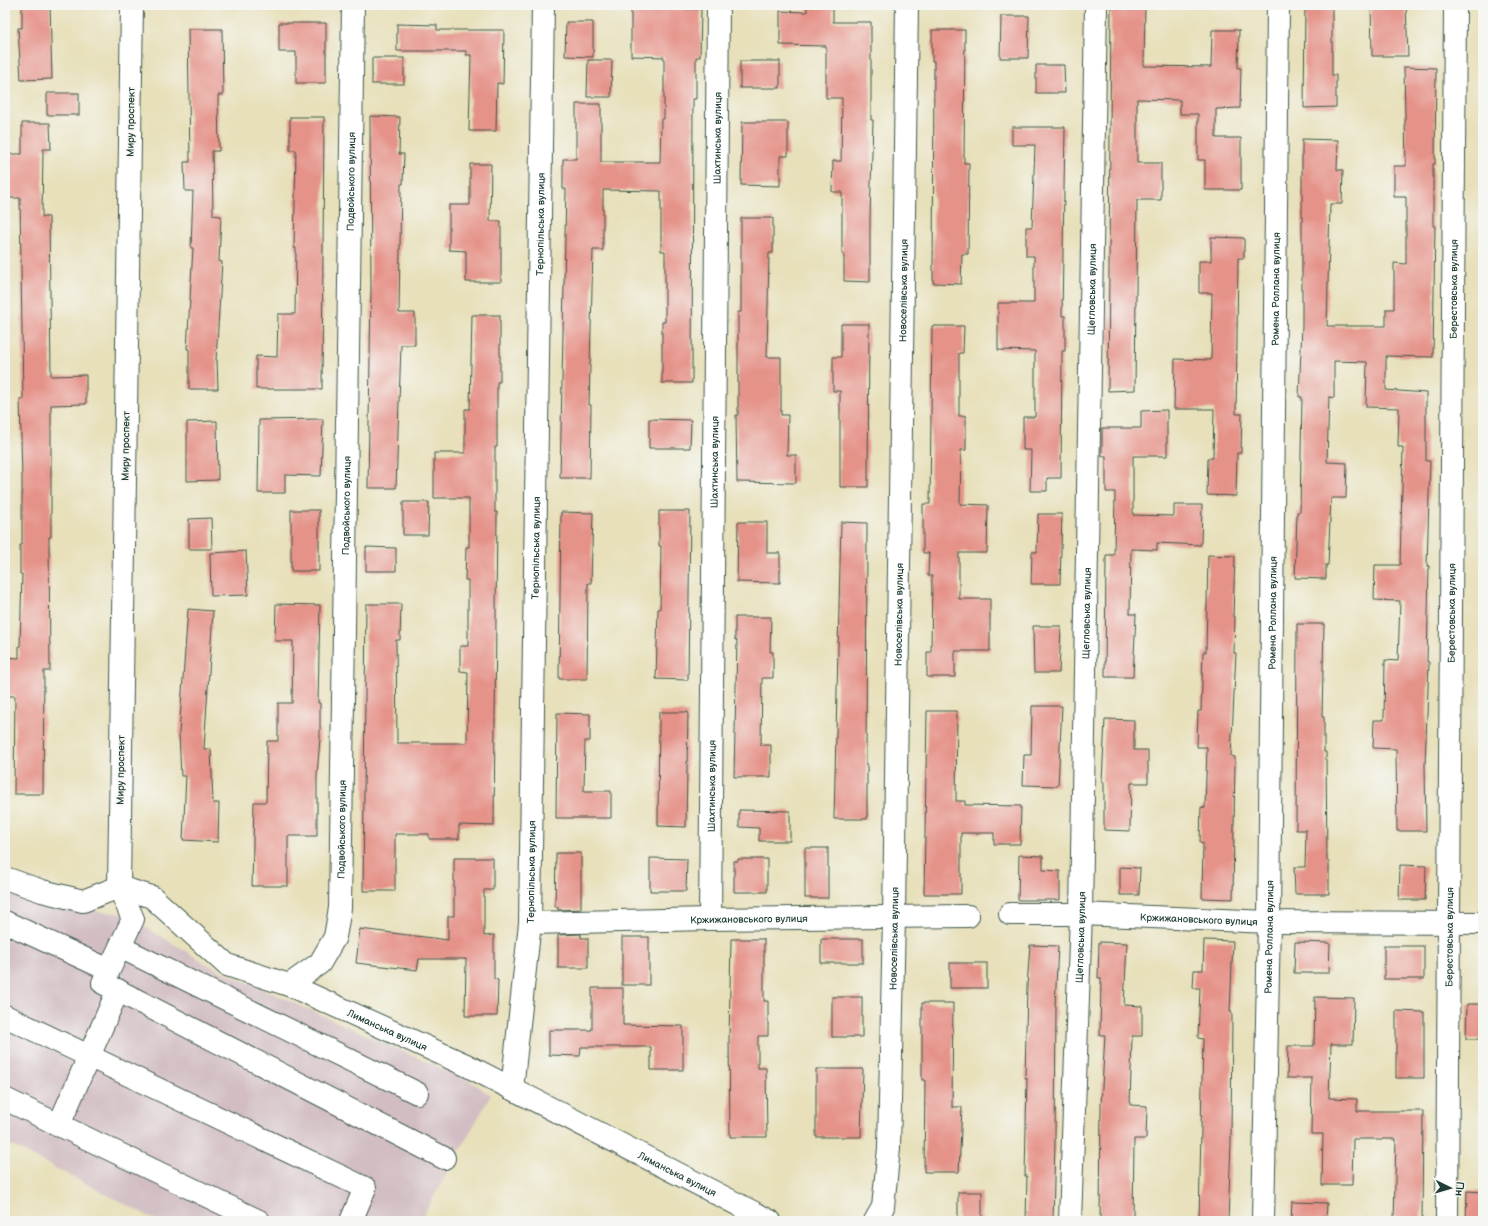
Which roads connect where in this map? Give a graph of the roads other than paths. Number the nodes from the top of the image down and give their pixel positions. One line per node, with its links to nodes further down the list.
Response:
1 (132, 5): 10 (street, Миру проспект)
2 (353, 5): 23 (street, Подвойського вулиця)
3 (543, 5): 19 (street, Тернопільська вулиця)
4 (718, 5): 15 (street, Шахтинська вулиця)
5 (907, 5): 14 (street, Новоселівська вулиця)
6 (1096, 5): 12 (street, Щегловська вулиця)
7 (1278, 5): 17 (street, Ромена Роллана вулиця)
8 (1455, 5): 18 (street, Берестовська вулиця)
9 (5, 878): 10 (street)
10 (119, 887): 21 (street); 23 (street, Лиманська вулиця)
11 (1010, 914): 12 (street, Кржижановського вулиця)
12 (1081, 914): 17 (street, Кржижановського вулиця); 36 (street, Щегловська вулиця)
13 (968, 916): 14 (street, Кржижановського вулиця)
14 (894, 917): 15 (street, Кржижановського вулиця); 35 (street, Новоселівська вулиця)
15 (710, 919): 19 (street, Кржижановського вулиця)
16 (5, 922): 22 (street)
17 (1269, 922): 18 (street, Кржижановського вулиця); 37 (street, Ромена Роллана вулиця)
18 (1448, 922): 20 (street, Кржижановського вулиця); 38 (street, Берестовська вулиця)
19 (530, 923): 27 (street, Тернопільська вулиця)
20 (1483, 923)
21 (120, 947): 22 (street); 28 (street)
22 (109, 970): 24 (street)
23 (289, 985): 27 (street, Лиманська вулиця)
24 (118, 990): 26 (street); 31 (street)
25 (5, 1016): 26 (street)
26 (89, 1056): 30 (street); 33 (street)
27 (512, 1089): 34 (street, Лиманська вулиця)
28 (417, 1093)
29 (5, 1099): 30 (street)
30 (59, 1125): 32 (street)
31 (444, 1158)
32 (259, 1221)
33 (351, 1221)
34 (770, 1221)
35 (875, 1221)
36 (1070, 1221)
37 (1263, 1221)
38 (1447, 1221)

